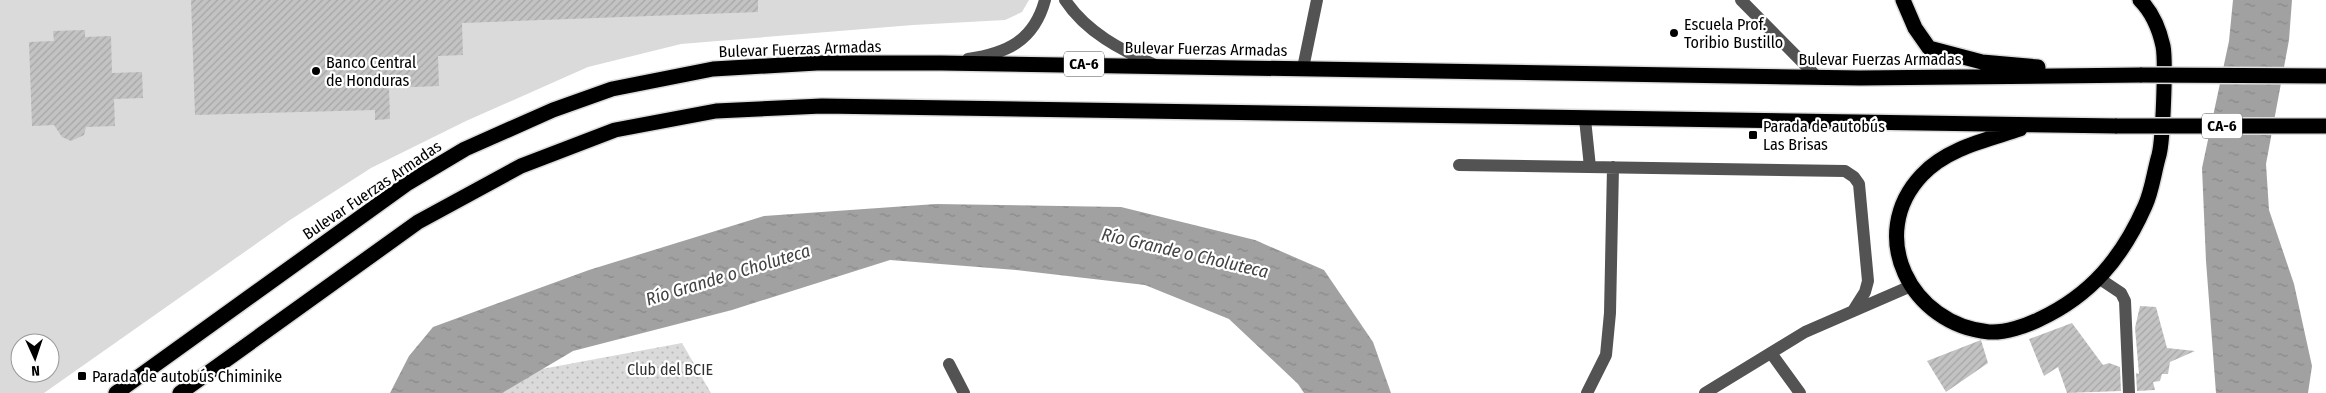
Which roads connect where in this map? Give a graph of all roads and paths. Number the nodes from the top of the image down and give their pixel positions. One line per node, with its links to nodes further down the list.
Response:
1 (1045, 0): 7 (street)
2 (1065, 0): 8 (street)
3 (1318, 0): 9 (street)
4 (1741, 0): 12 (street)
5 (1903, 0): 10 (highway)
6 (2140, 0): 19 (highway)
7 (942, 63): 8 (highway, Bulevar Fuerzas Armadas / CA-6); 24 (highway, Bulevar Fuerzas Armadas / CA-6)
8 (1155, 65): 9 (highway, Bulevar Fuerzas Armadas / CA-6)
9 (1303, 68): 12 (highway, Bulevar Fuerzas Armadas / CA-6)
10 (2136, 75): 11 (highway, Bulevar Fuerzas Armadas / CA-6, bridge); 12 (highway, Bulevar Fuerzas Armadas / CA-6)
11 (2326, 76)
12 (1816, 77)
13 (1585, 119): 14 (highway, CA-6); 17 (street); 27 (highway, CA-6)
14 (2033, 126): 15 (highway, CA-6, bridge); 20 (highway)
15 (2326, 126)
16 (1459, 165): 17 (street)
17 (1590, 167): 18 (street)
18 (1613, 167): 21 (street); 29 (street)
19 (2100, 279): 20 (highway); 32 (street)
20 (1911, 286): 21 (street)
21 (1853, 312): 22 (street)
22 (1771, 353): 30 (street); 31 (street)
23 (949, 364): 28 (street)
24 (138, 377): 25 (street); 26 (highway, Bulevar Fuerzas Armadas / CA-6)
25 (107, 393)
26 (116, 393)
27 (180, 393)
28 (964, 393)
29 (1587, 393)
30 (1706, 393)
31 (1800, 393)
32 (2129, 393)

